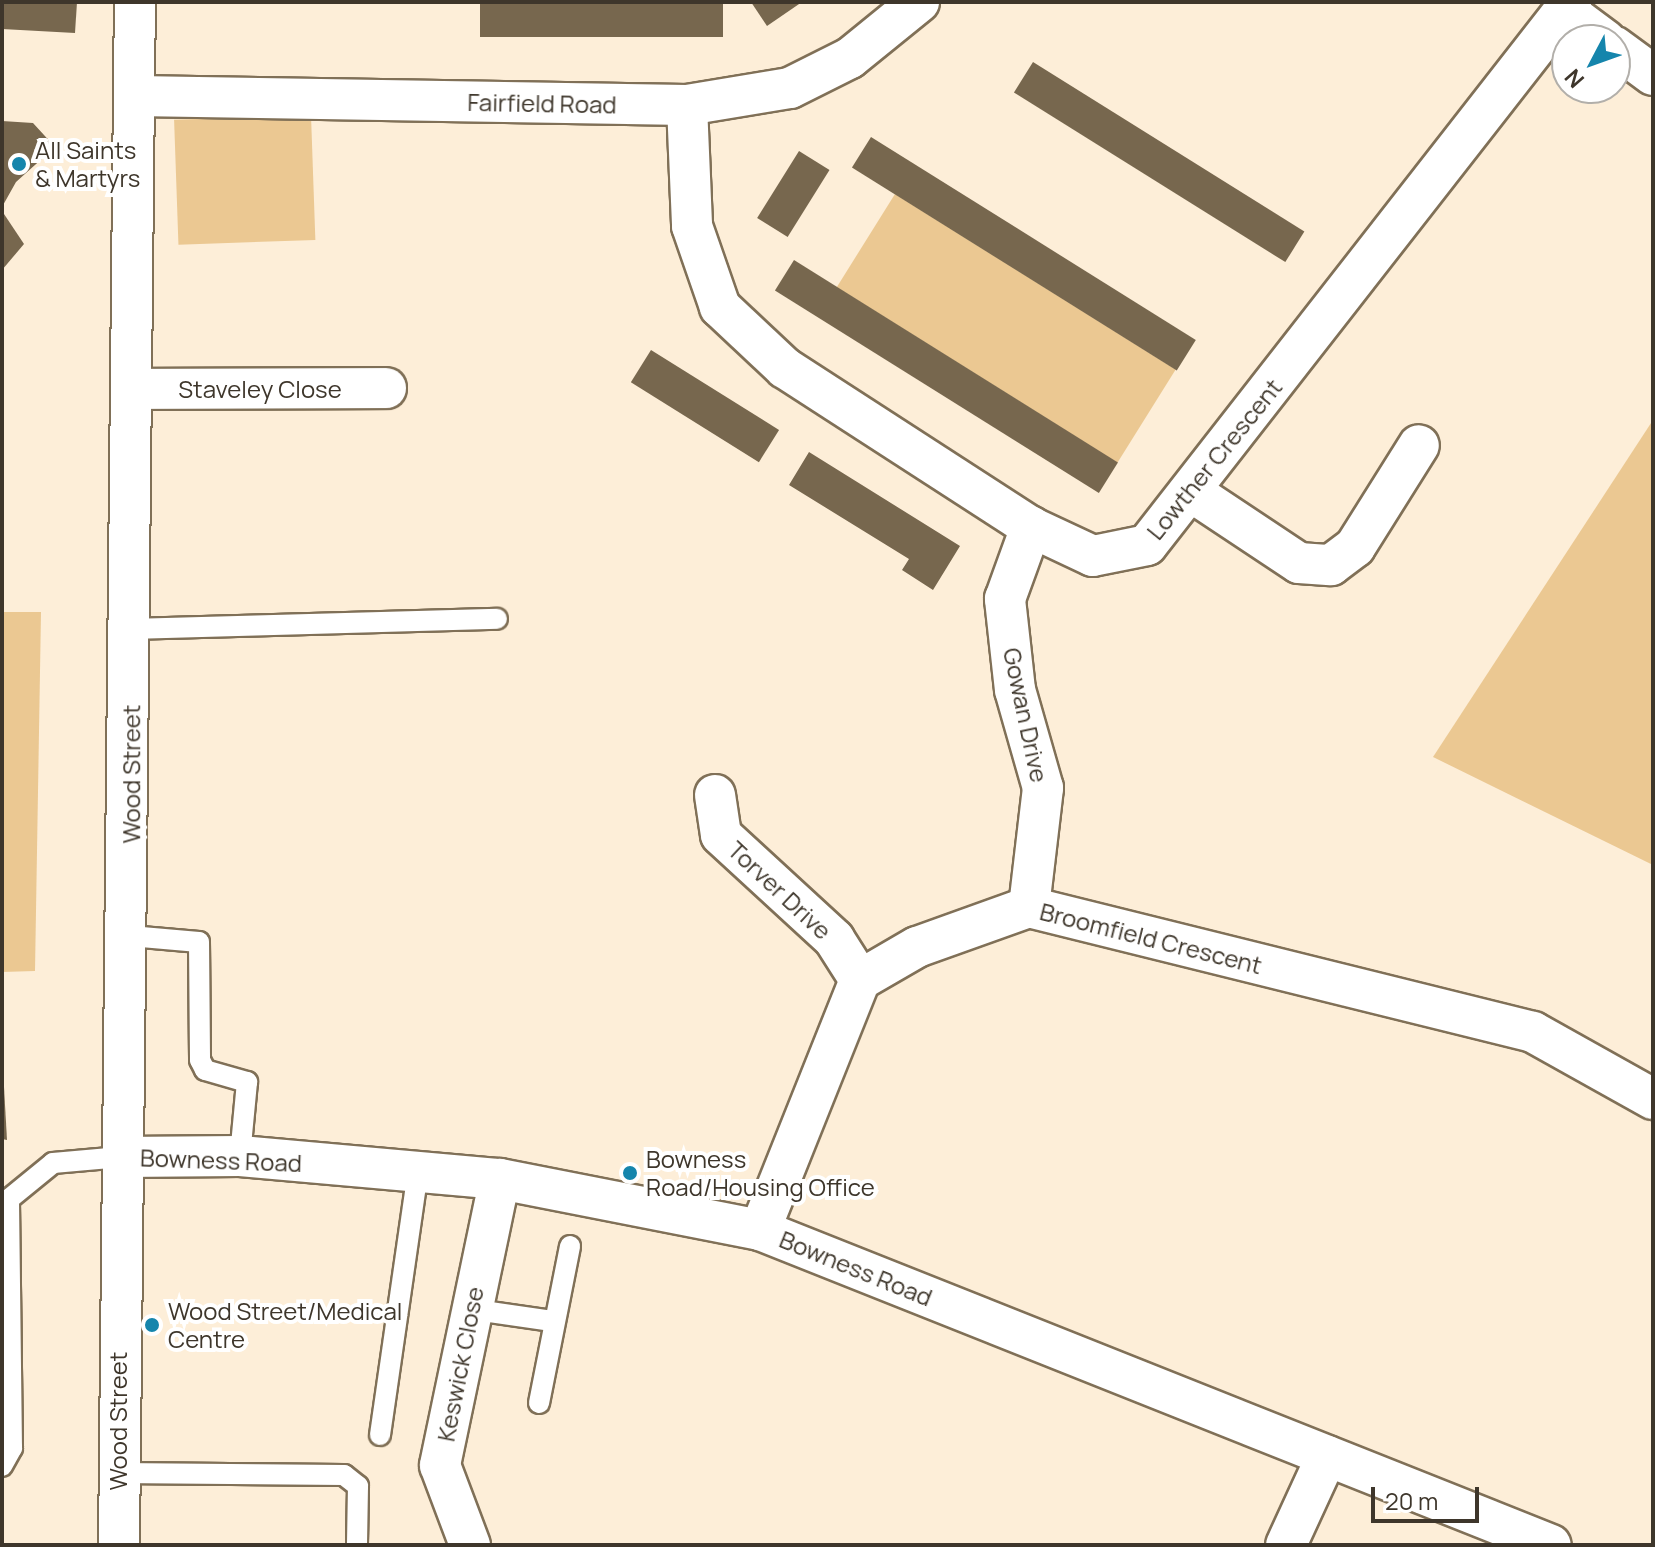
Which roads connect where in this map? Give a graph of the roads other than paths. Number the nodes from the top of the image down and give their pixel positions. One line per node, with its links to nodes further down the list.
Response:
1 (135, 2): 7 (street, Wood Street)
2 (919, 2): 8 (street, Fairfield Road)
3 (1568, 6): 4 (street); 12 (street, Lowther Crescent)
4 (1588, 24)
5 (1631, 59): 6 (street)
6 (1653, 75)
7 (136, 96): 8 (street, Fairfield Road); 10 (street, Wood Street)
8 (687, 105): 13 (street, Lowther Crescent)
9 (386, 388): 10 (street, Staveley Close)
10 (134, 389): 15 (street, Wood Street)
11 (1419, 445): 12 (street)
12 (1192, 492): 13 (street, Lowther Crescent)
13 (1031, 527): 17 (street, Gowan Drive)
14 (497, 619): 15 (lane)
15 (131, 629): 18 (street, Wood Street)
16 (715, 795): 19 (street, Torver Drive)
17 (1029, 907): 19 (street, Broomfield Crescent); 20 (street, Broomfield Crescent)
18 (130, 936): 21 (lane); 22 (street, Wood Street)
19 (860, 980): 25 (street)
20 (1653, 1099)
21 (240, 1156): 22 (street, Bowness Road); 23 (street, Bowness Road)
22 (121, 1157): 27 (lane); 34 (street, Wood Street)
23 (418, 1172): 24 (street, Bowness Road); 31 (lane)
24 (500, 1179): 25 (street, Bowness Road); 28 (street, Keswick Close)
25 (760, 1230): 32 (street, Bowness Road)
26 (570, 1246): 29 (lane)
27 (5, 1297): 33 (lane)
28 (469, 1309): 29 (lane); 37 (street, Keswick Close)
29 (552, 1321): 30 (lane)
30 (539, 1403)
31 (380, 1435)
32 (1327, 1456): 38 (street); 39 (street, Bowness Road)
33 (2, 1466)
34 (117, 1473): 35 (street, Wood Street); 36 (lane)
35 (119, 1545)
36 (357, 1545)
37 (470, 1545)
38 (1286, 1545)
39 (1551, 1545)

